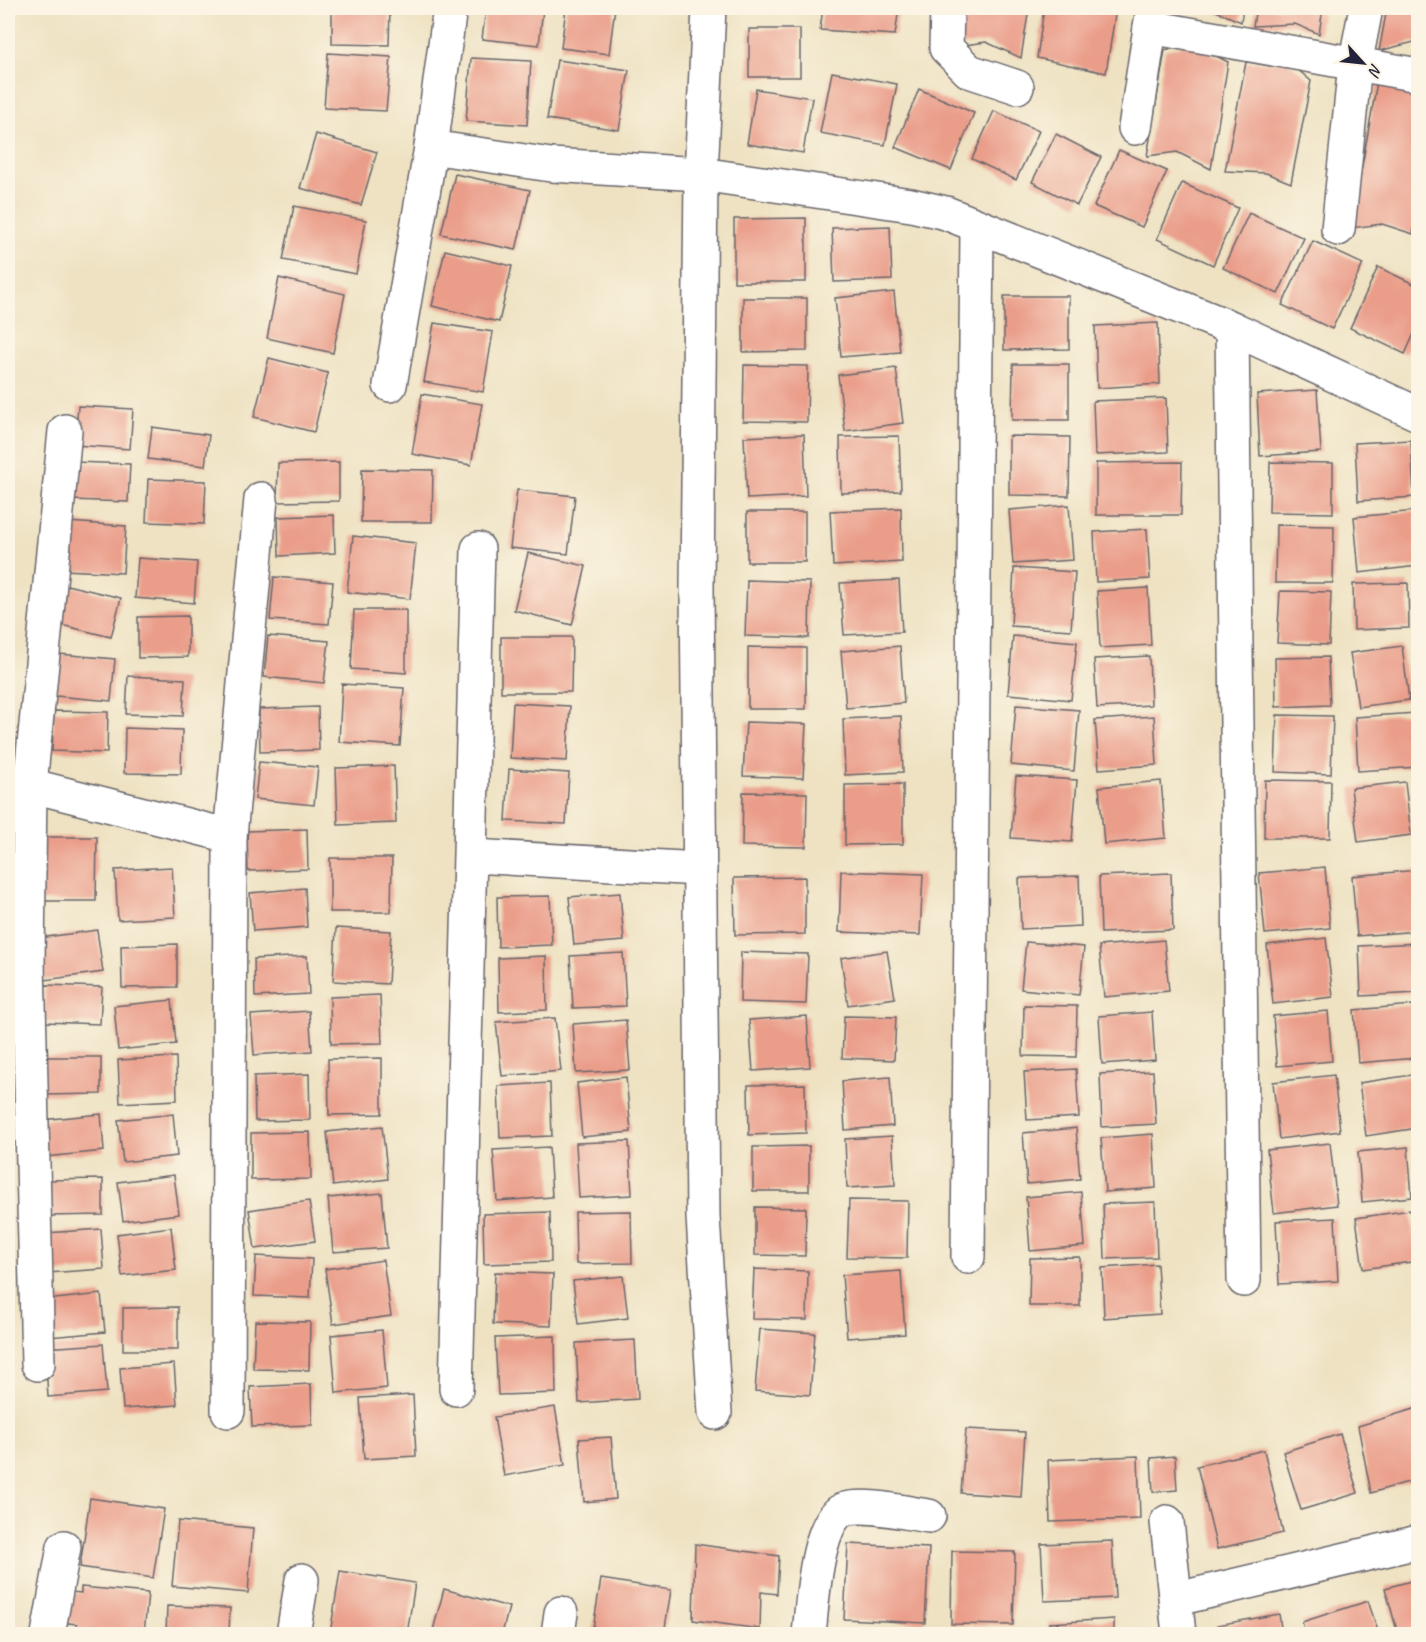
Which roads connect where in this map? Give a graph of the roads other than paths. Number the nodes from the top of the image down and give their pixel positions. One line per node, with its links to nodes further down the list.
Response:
1 (450, 8): 10 (street)
2 (709, 8): 11 (street)
3 (947, 8): 8 (street)
4 (1366, 8): 6 (street)
5 (1152, 17): 6 (street); 9 (street)
6 (1355, 65): 7 (street); 13 (street)
7 (1419, 75)
8 (1017, 87)
9 (1135, 128)
10 (431, 147): 11 (street); 15 (street)
11 (701, 174): 12 (street); 23 (street)
12 (977, 226): 14 (street); 24 (street)
13 (1338, 229)
14 (1232, 328): 16 (street); 25 (street)
15 (390, 385)
16 (1419, 414)
17 (65, 431): 20 (street)
18 (261, 499): 21 (street)
19 (478, 549): 22 (street)
20 (19, 782): 21 (street); 26 (street)
21 (230, 836): 28 (street)
22 (472, 856): 23 (street); 27 (street)
23 (700, 870): 29 (street)
24 (968, 1257)
25 (1244, 1280)
26 (38, 1364)
27 (456, 1389)
28 (228, 1411)
29 (715, 1413)
30 (929, 1516): 38 (street)
31 (1167, 1522): 35 (street)
32 (1419, 1542): 35 (street)
33 (64, 1547): 36 (street)
34 (302, 1580): 37 (street)
35 (1177, 1599): 39 (street)
36 (48, 1635)
37 (293, 1635)
38 (809, 1635)
39 (1179, 1635)

